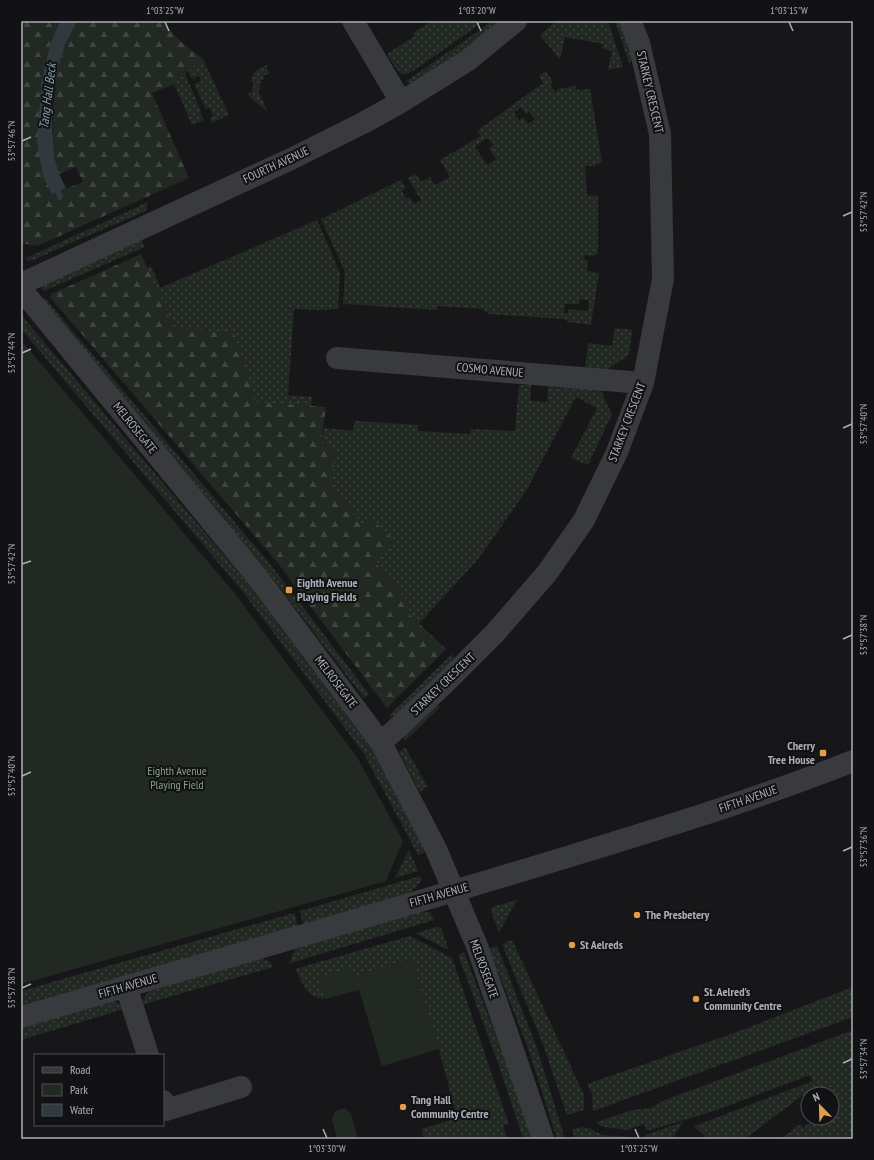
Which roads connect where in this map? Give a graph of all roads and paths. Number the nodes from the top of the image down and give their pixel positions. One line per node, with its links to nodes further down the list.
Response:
1 (353, 21): 4 (street)
2 (516, 21): 4 (street, FOURTH AVENUE)
3 (630, 21): 8 (street, STARKEY CRESCENT)
4 (401, 102): 5 (street, FOURTH AVENUE)
5 (21, 284)
6 (21, 289): 9 (street, MELROSEGATE)
7 (337, 358): 8 (street, COSMO AVENUE)
8 (643, 383): 9 (street, STARKEY CRESCENT)
9 (381, 743): 11 (street, MELROSEGATE)
10 (853, 761): 11 (street, FIFTH AVENUE)
11 (454, 891): 12 (street, FIFTH AVENUE); 17 (street, MELROSEGATE)
12 (126, 986): 13 (street, FIFTH AVENUE); 14 (street)
13 (21, 1016)
14 (148, 1054)
15 (240, 1087): 16 (street)
16 (164, 1104)
17 (543, 1139)

